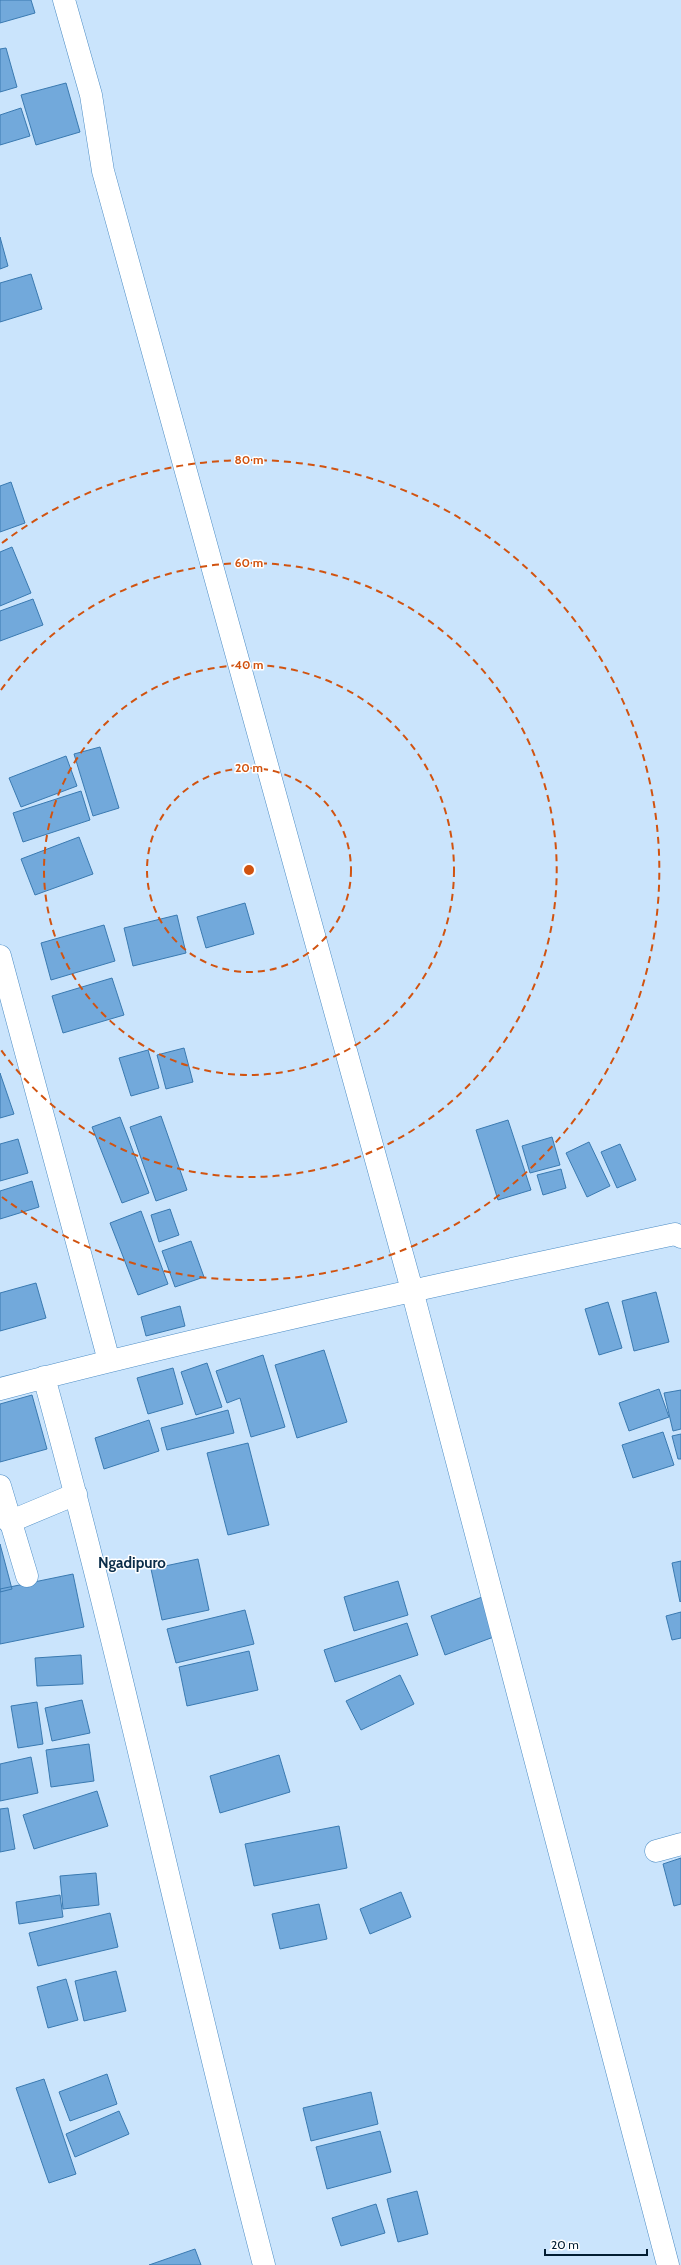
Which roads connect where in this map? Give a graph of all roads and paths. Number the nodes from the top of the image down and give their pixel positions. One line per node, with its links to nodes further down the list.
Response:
1 (64, 0): 4 (street)
2 (0, 956): 5 (street)
3 (681, 1237): 4 (street)
4 (423, 1287): 5 (street); 15 (street)
5 (109, 1360): 6 (street)
6 (44, 1377): 7 (street); 9 (street)
7 (0, 1389)
8 (0, 1486): 10 (street)
9 (76, 1494): 10 (street); 14 (street)
10 (9, 1522): 11 (street)
11 (27, 1576)
12 (681, 1844): 13 (street)
13 (656, 1851)
14 (264, 2265)
15 (668, 2265)

